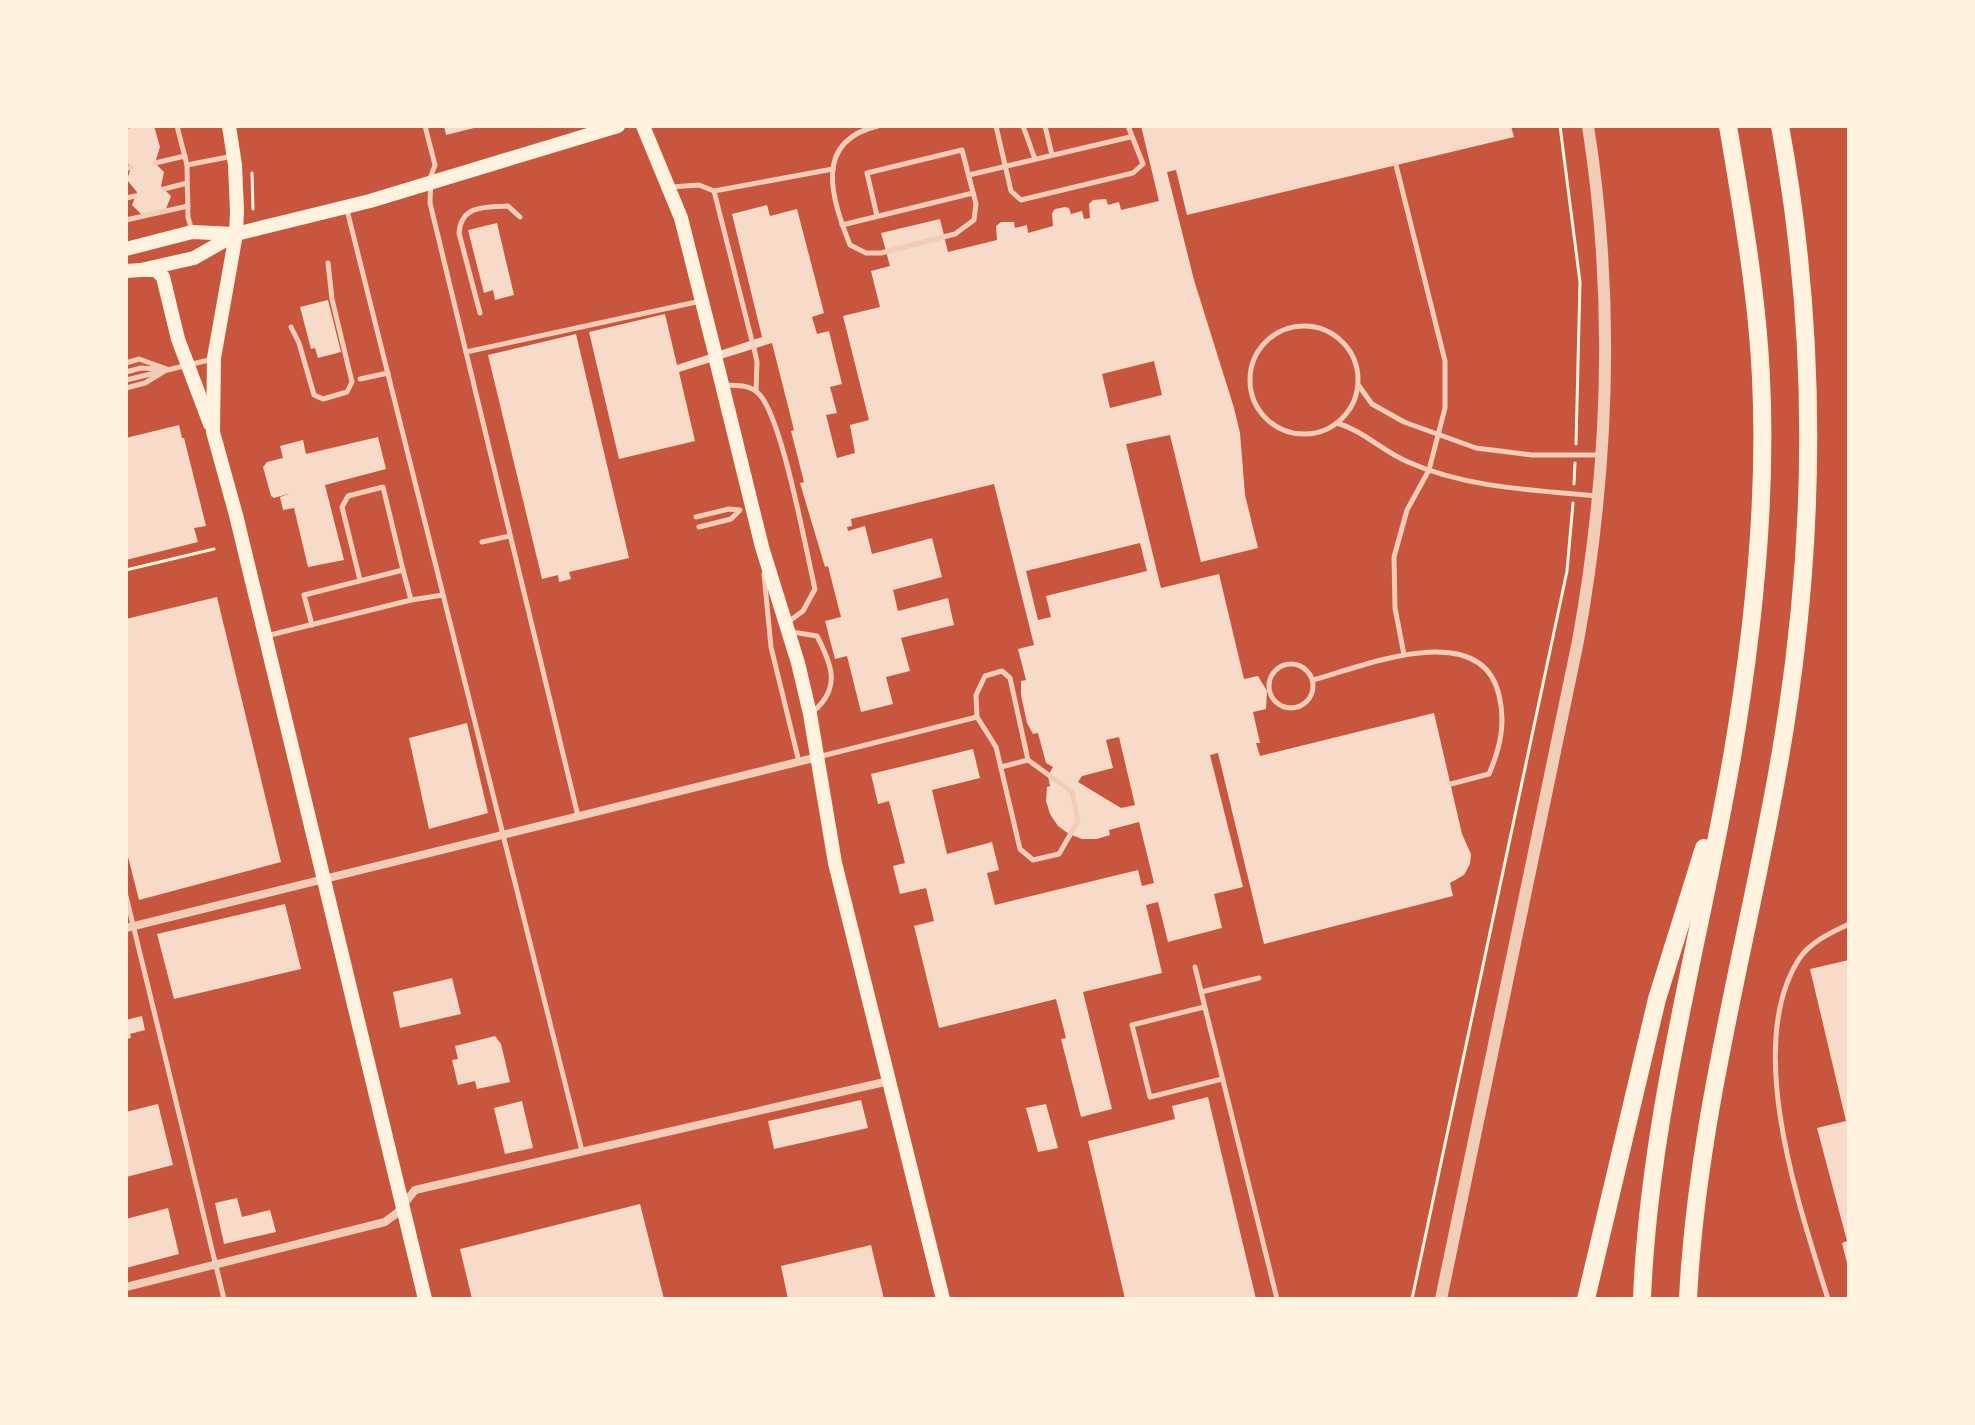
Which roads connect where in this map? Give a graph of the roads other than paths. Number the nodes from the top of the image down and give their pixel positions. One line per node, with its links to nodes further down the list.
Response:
1 (177, 126): 16 (lane)
2 (229, 126): 17 (main road)
3 (425, 126): 26 (lane)
4 (618, 126): 26 (main road)
5 (643, 126): 27 (main road)
6 (878, 126): 23 (lane)
7 (996, 126): 22 (lane)
8 (1023, 126): 18 (lane)
9 (1045, 126): 15 (lane)
10 (1128, 126): 14 (lane)
11 (1588, 126): 65 (street)
12 (1728, 126): 86 (highway)
13 (1780, 126): 114 (highway)
14 (1130, 137): 15 (lane); 22 (lane)
15 (1052, 155): 18 (lane)
16 (185, 156): 19 (lane); 20 (lane)
17 (234, 156): 20 (lane); 40 (main road)
18 (1035, 159): 22 (lane)
19 (155, 163)
20 (187, 165): 25 (lane)
21 (1396, 165): 64 (lane)
22 (1006, 166): 24 (lane)
23 (833, 169): 29 (lane); 38 (lane)
24 (969, 175): 30 (lane); 35 (lane)
25 (187, 183): 28 (lane); 33 (lane)
26 (431, 184): 34 (main road); 49 (lane)
27 (670, 187): 29 (lane); 44 (main road)
28 (164, 189)
29 (714, 191): 47 (lane)
30 (973, 193): 35 (lane); 38 (lane)
31 (135, 196): 32 (lane)
32 (126, 198)
33 (188, 206): 37 (lane); 39 (lane)
34 (347, 207): 40 (main road); 55 (lane)
35 (877, 216): 38 (lane)
36 (520, 217): 45 (lane)
37 (126, 220)
38 (842, 225)
39 (192, 232): 40 (main road); 41 (main road)
40 (236, 234): 43 (main road); 50 (main road)
41 (126, 249)
42 (328, 263): 46 (lane)
43 (133, 270): 52 (main road)
44 (702, 300): 49 (lane); 59 (main road)
45 (480, 313)
46 (291, 327)
47 (752, 341)
48 (754, 348): 61 (lane)
49 (466, 352): 71 (lane)
50 (214, 358): 52 (lane); 63 (main road)
51 (126, 363): 53 (lane)
52 (188, 365): 53 (lane); 63 (main road)
53 (168, 369): 54 (lane); 57 (lane); 60 (lane)
54 (126, 372)
55 (388, 373): 56 (lane); 76 (lane)
56 (360, 379)
57 (126, 380)
58 (1358, 384): 62 (lane); 62 (lane); 64 (lane)
59 (722, 385): 61 (lane); 68 (main road)
60 (126, 388)
61 (756, 391): 79 (lane)
62 (1337, 423): 66 (lane)
63 (213, 432): 80 (main road)
64 (1437, 434): 65 (lane); 66 (lane)
65 (1603, 455): 67 (street)
66 (1429, 470): 67 (lane); 81 (lane)
67 (1599, 496): 111 (street)
68 (746, 509): 69 (lane); 70 (lane); 73 (main road)
69 (696, 517)
70 (699, 527)
71 (510, 536): 72 (lane); 91 (lane)
72 (482, 542)
73 (762, 547): 79 (main road); 88 (lane)
74 (403, 570): 75 (lane); 75 (lane); 77 (lane)
75 (360, 580): 78 (lane)
76 (443, 595): 77 (lane); 92 (lane)
77 (411, 600): 78 (lane)
78 (312, 625): 80 (lane)
79 (788, 627): 83 (main road); 83 (lane)
80 (266, 636): 93 (main road)
81 (1404, 655): 82 (lane); 90 (lane)
82 (1313, 680): 82 (lane)
83 (810, 714): 85 (main road)
84 (977, 717): 85 (lane); 87 (lane); 89 (lane)
85 (818, 757): 88 (street); 102 (main road)
86 (1732, 758): 112 (highway); 113 (highway)
87 (1028, 760): 89 (lane); 89 (lane)
88 (799, 762): 91 (street)
89 (1001, 767)
90 (1451, 784)
91 (578, 816): 92 (street)
92 (502, 835): 93 (street); 103 (lane)
93 (324, 878): 96 (street); 104 (main road)
94 (126, 896): 96 (lane)
95 (1849, 924): 115 (lane)
96 (130, 927): 105 (lane)
97 (1195, 967): 99 (lane)
98 (1259, 978): 99 (lane)
99 (1201, 992): 100 (lane)
100 (1204, 1007): 101 (lane); 101 (lane)
101 (1222, 1079): 110 (lane)
102 (889, 1081): 103 (street); 109 (main road)
103 (582, 1152): 104 (street)
104 (403, 1205): 105 (street); 108 (main road)
105 (216, 1265): 106 (street); 107 (lane)
106 (126, 1287)
107 (224, 1299)
108 (425, 1299)
109 (943, 1299)
110 (1277, 1299)
111 (1441, 1299)
112 (1586, 1299)
113 (1642, 1299)
114 (1688, 1299)
115 (1828, 1299)

